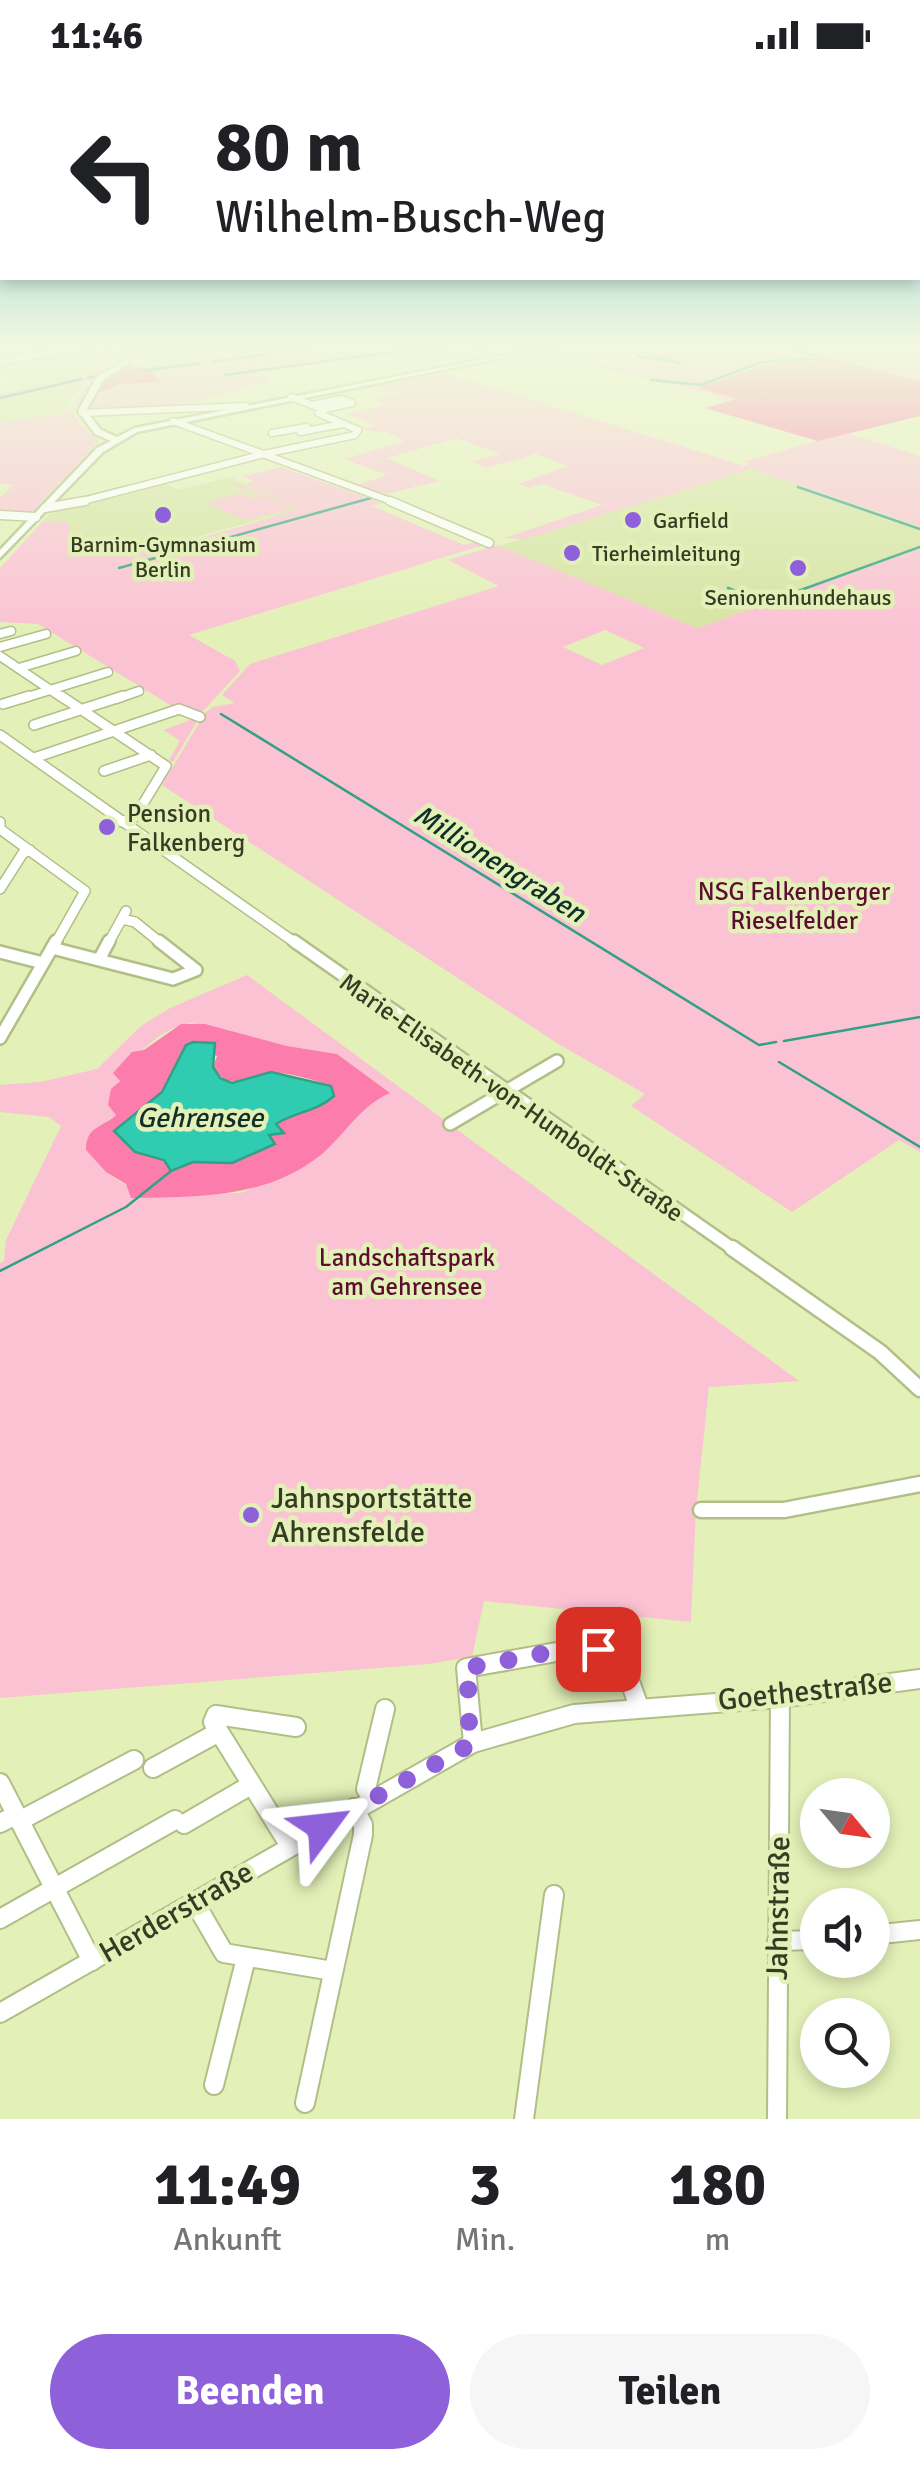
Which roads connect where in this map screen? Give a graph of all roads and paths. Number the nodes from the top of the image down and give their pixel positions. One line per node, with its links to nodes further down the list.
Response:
1 (110, 443): 5 (main road)
2 (234, 443): 4 (street)
3 (318, 443): 4 (street)
4 (264, 454): 5 (street); 8 (street)
5 (45, 508): 7 (main road)
6 (0, 515): 7 (street)
7 (36, 517): 9 (main road)
8 (488, 543)
9 (0, 555)
10 (11, 631): 11 (street)
11 (0, 634)
12 (46, 634): 13 (street)
13 (0, 647)
14 (76, 652): 16 (street)
15 (0, 656): 16 (street)
16 (19, 668): 18 (street)
17 (108, 672): 18 (street)
18 (52, 689): 20 (street); 21 (street)
19 (139, 691): 21 (street)
20 (3, 704)
21 (82, 709): 23 (street); 24 (street)
22 (200, 717): 24 (street)
23 (34, 725)
24 (115, 730): 26 (street); 27 (street)
25 (0, 735): 27 (street, Marie-Elisabeth-von-Humboldt-Straße)
26 (151, 756): 28 (street); 30 (street)
27 (34, 758): 30 (street, Marie-Elisabeth-von-Humboldt-Straße)
28 (104, 772)
29 (0, 822): 31 (street)
30 (122, 822): 39 (street, Marie-Elisabeth-von-Humboldt-Straße)
31 (30, 850): 32 (street); 33 (street)
32 (0, 888)
33 (52, 948): 35 (street); 36 (street)
34 (0, 952): 36 (street)
35 (100, 958): 35 (street)
36 (42, 963): 37 (street)
37 (0, 1038)
38 (557, 1061): 39 (street)
39 (506, 1092): 40 (street); 41 (street, Marie-Elisabeth-von-Humboldt-Straße)
40 (450, 1124)
41 (920, 1389)
42 (920, 1484): 43 (street)
43 (701, 1510)
44 (920, 1679): 45 (street, Goethestraße)
45 (780, 1698): 46 (street, Goethestraße); 67 (street, Jahnstraße)
46 (689, 1703): 47 (street, Herderstraße)
47 (639, 1707): 51 (street, Herderstraße); 51 (street)
48 (385, 1709): 56 (street)
49 (296, 1727): 50 (street)
50 (217, 1733): 53 (street); 55 (street)
51 (473, 1743): 56 (street, Herderstraße)
52 (134, 1760): 58 (street)
53 (152, 1768)
54 (0, 1783): 58 (street)
55 (251, 1785): 59 (street); 60 (street)
56 (372, 1798): 57 (street, Herderstraße)
57 (354, 1808): 59 (street, Herderstraße); 70 (street)
58 (12, 1819): 60 (street)
59 (290, 1846): 62 (street, Herderstraße)
60 (56, 1888): 63 (street); 69 (street)
61 (554, 1894): 74 (street)
62 (195, 1903): 68 (street); 69 (street, Herderstraße)
63 (0, 1919)
64 (920, 1930): 65 (street)
65 (890, 1933)
66 (800, 1940): 67 (street)
67 (777, 1941): 75 (street, Jahnstraße)
68 (246, 1958): 70 (street); 72 (street)
69 (92, 1960): 71 (street, Herderstraße)
70 (333, 1971): 73 (street)
71 (0, 2013)
72 (214, 2085)
73 (305, 2103)
74 (524, 2119)
75 (777, 2119)

